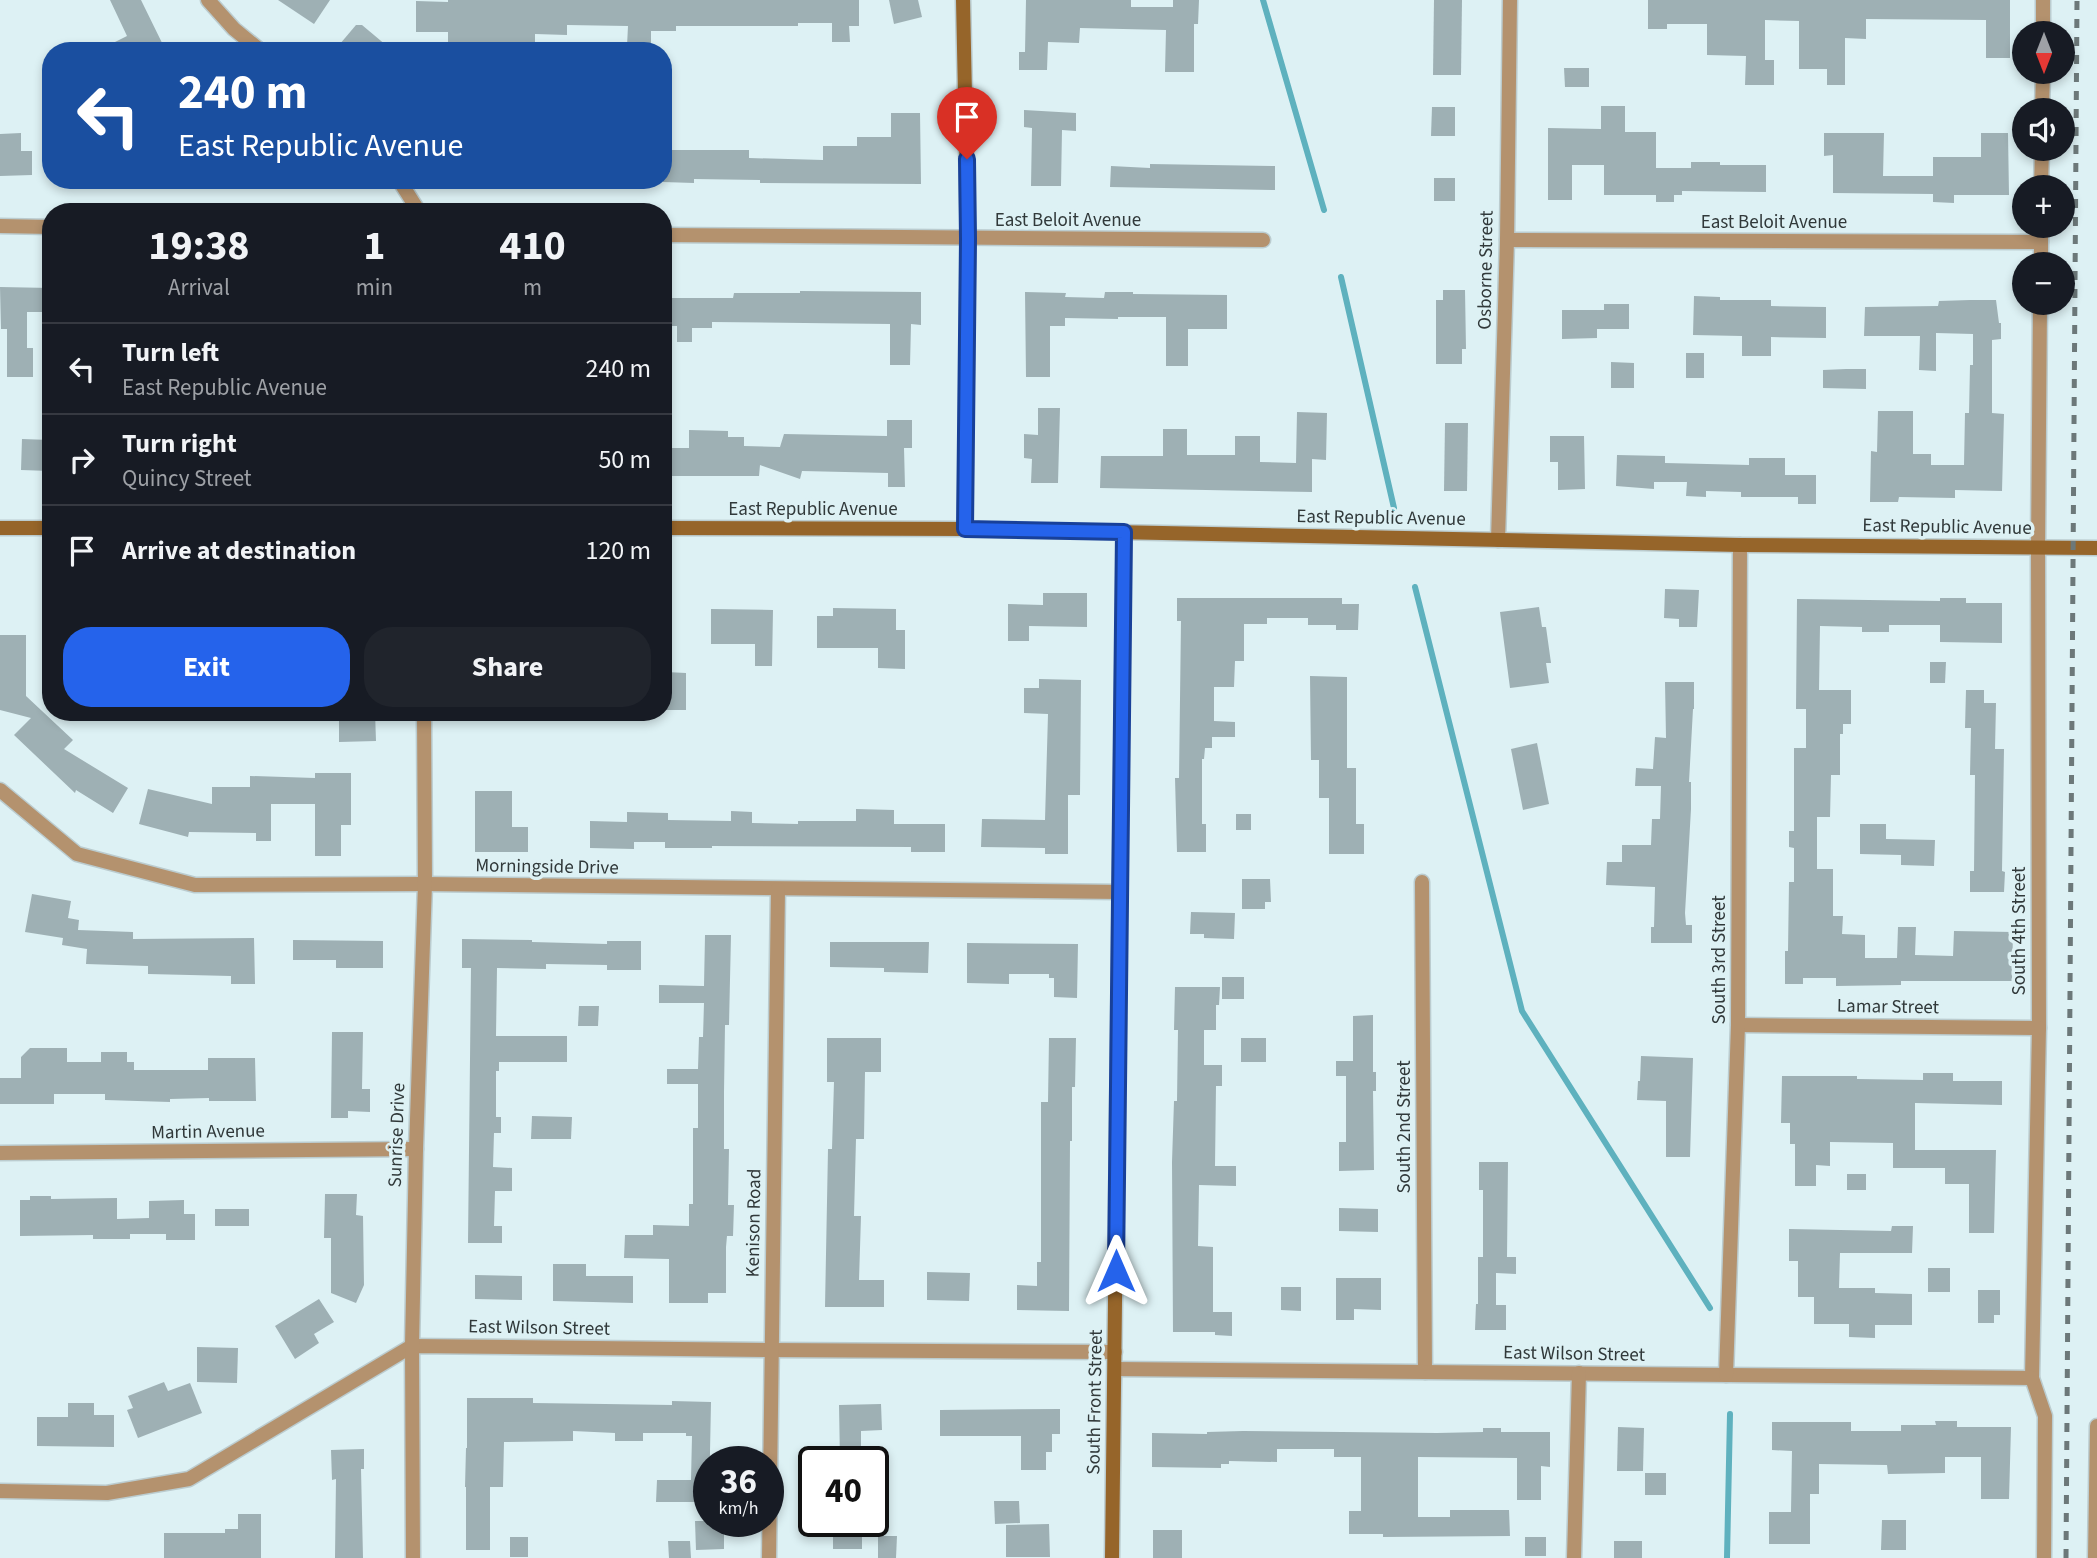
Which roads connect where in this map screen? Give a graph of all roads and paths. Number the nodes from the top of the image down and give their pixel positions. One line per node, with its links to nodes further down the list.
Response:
1 (208, 0): 6 (street)
2 (963, 0): 11 (street)
3 (1510, 0): 13 (street, Osborne Street)
4 (2043, 0): 5 (street)
5 (2043, 21)
6 (250, 42)
7 (0, 226): 8 (street)
8 (42, 227)
9 (672, 235): 11 (street, East Beloit Avenue)
10 (2041, 238): 14 (street)
11 (968, 239): 12 (street, East Beloit Avenue); 20 (street)
12 (1263, 240)
13 (1507, 240): 14 (street, East Beloit Avenue); 22 (street, Osborne Street)
14 (2041, 242): 15 (street)
15 (2041, 252)
16 (2040, 315): 24 (street, South 4th Street)
17 (0, 528): 18 (street)
18 (42, 528)
19 (672, 528): 20 (street, East Republic Avenue)
20 (965, 529): 21 (street, East Republic Avenue)
21 (1124, 532): 22 (street, East Republic Avenue); 31 (street, South Front Street)
22 (1498, 540): 23 (street, East Republic Avenue)
23 (1740, 545): 24 (street, East Republic Avenue); 32 (street, South 3rd Street)
24 (2038, 548): 25 (street, East Republic Avenue); 33 (street, South 4th Street)
25 (2097, 548)
26 (424, 721): 29 (street, Sunrise Drive)
27 (0, 790): 29 (street, Morningside Drive)
28 (1422, 882): 40 (street, South 2nd Street)
29 (425, 884): 30 (street, Morningside Drive); 34 (street, Sunrise Drive)
30 (778, 889): 31 (street, Morningside Drive); 37 (street, Kenison Road)
31 (1120, 892): 38 (street, South Front Street)
32 (1738, 1024): 33 (street, Lamar Street); 42 (street, South 3rd Street)
33 (2039, 1028): 43 (street, South 4th Street)
34 (415, 1149): 35 (street, Martin Avenue); 36 (street, Sunrise Drive)
35 (0, 1153)
36 (412, 1346): 37 (street, East Wilson Street); 45 (street); 46 (street, Sunrise Drive)
37 (772, 1350): 38 (street, East Wilson Street); 47 (street, Kenison Road)
38 (1115, 1352): 39 (street, South Front Street)
39 (1115, 1369): 40 (street, East Wilson Street); 48 (street, South Front Street)
40 (1425, 1372): 41 (street, East Wilson Street)
41 (1579, 1373): 42 (street, East Wilson Street); 49 (street)
42 (1726, 1374): 43 (street, East Wilson Street)
43 (2032, 1378): 50 (street, South 4th Street)
44 (2097, 1426): 51 (street)
45 (0, 1491)
46 (413, 1558)
47 (769, 1558)
48 (1112, 1558)
49 (1574, 1558)
50 (2043, 1558)
51 (2095, 1558)

